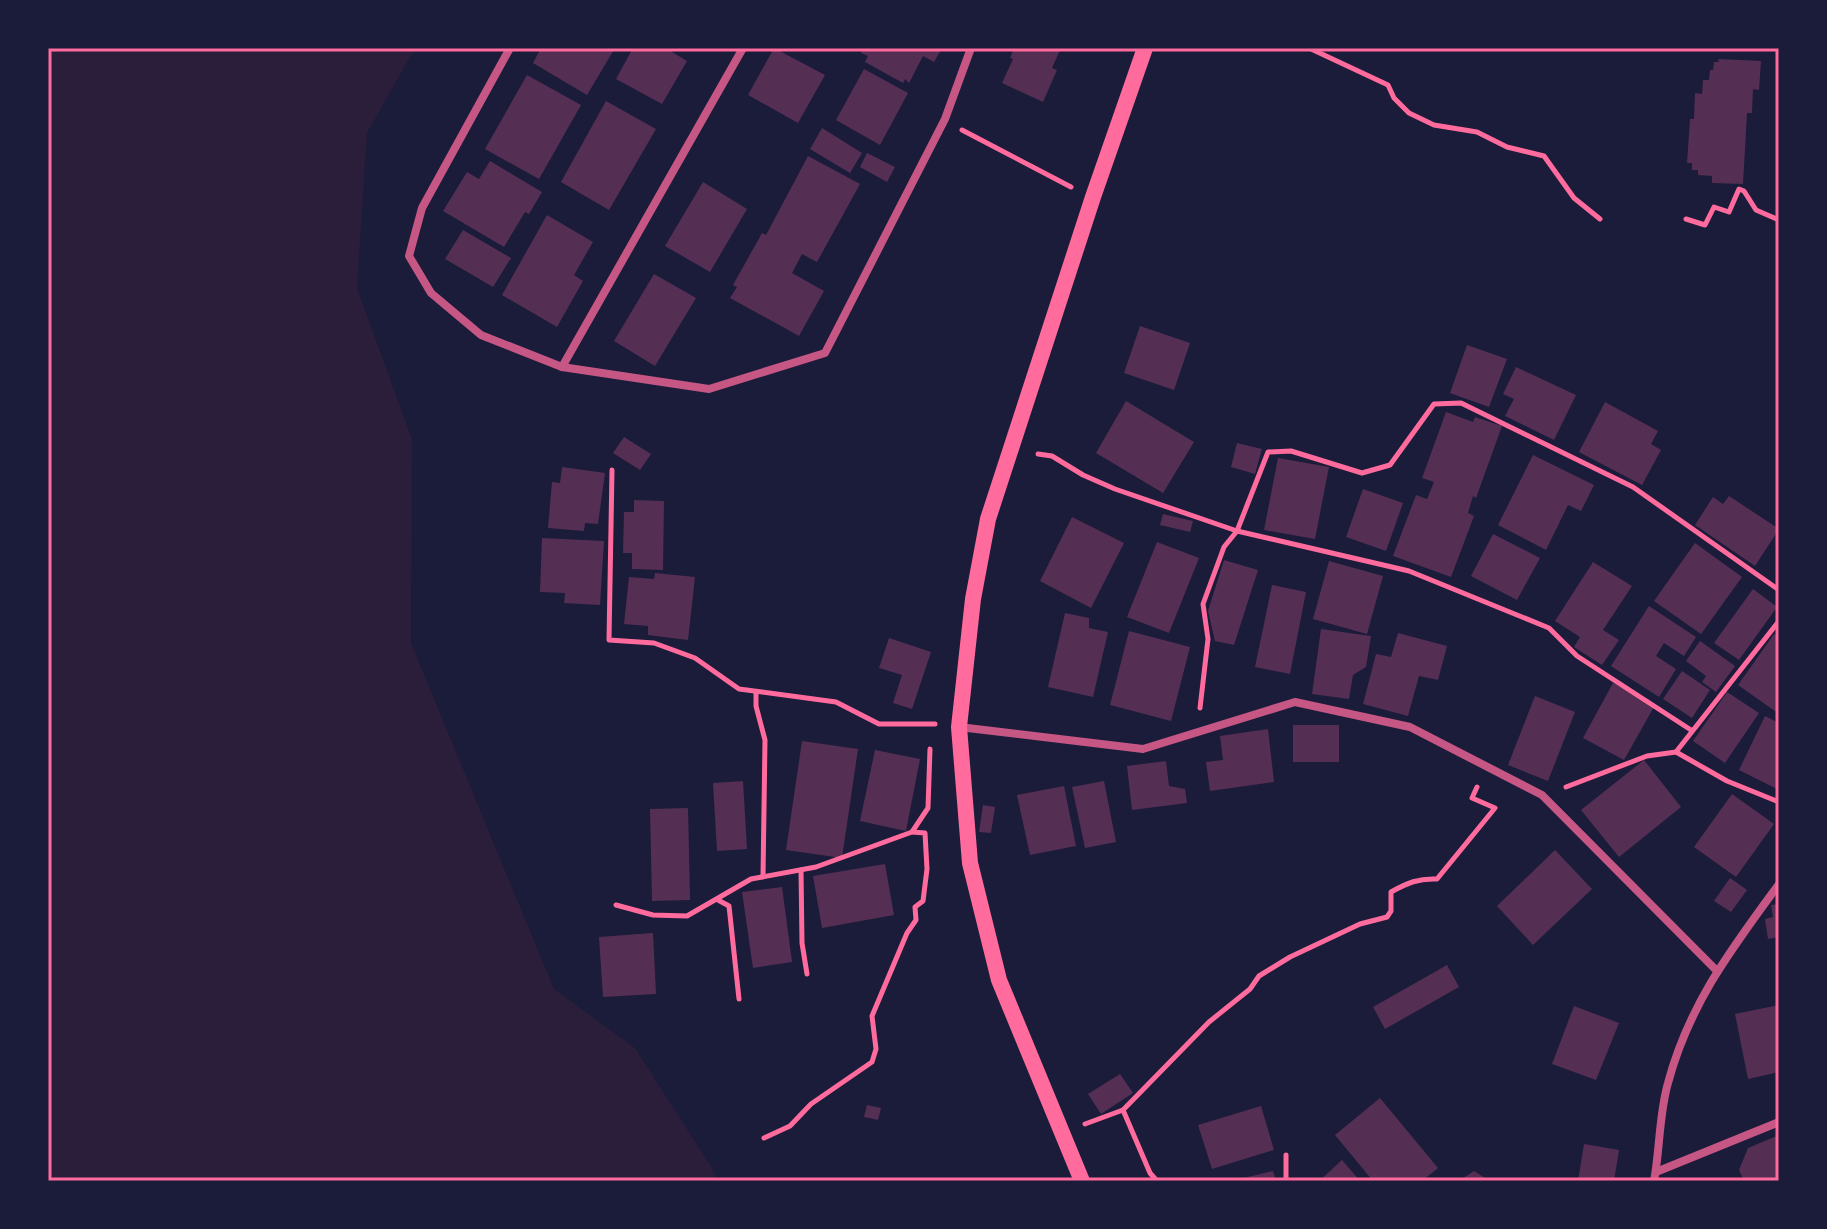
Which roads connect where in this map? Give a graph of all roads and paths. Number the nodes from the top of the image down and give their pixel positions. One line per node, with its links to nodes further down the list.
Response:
1 (510, 48): 11 (street)
2 (743, 48): 11 (street)
3 (971, 48): 11 (street)
4 (1145, 48): 12 (main road)
5 (1309, 48): 8 (path)
6 (962, 130): 7 (path)
7 (1071, 187)
8 (1600, 219)
9 (1686, 219): 10 (path)
10 (1779, 220)
11 (562, 367)
12 (1009, 449): 14 (path); 19 (main road)
13 (612, 470): 17 (path)
14 (1237, 531): 15 (path); 20 (path); 21 (path)
15 (1779, 590)
16 (1779, 621): 20 (path)
17 (756, 692): 18 (path); 28 (path)
18 (931, 724): 19 (path); 26 (path)
19 (959, 727): 21 (street); 37 (main road)
20 (1691, 730): 22 (path)
21 (1197, 732): 24 (street)
22 (1676, 752): 24 (path); 25 (path)
23 (1478, 785): 35 (path)
24 (1542, 795): 32 (street)
25 (1779, 802)
26 (912, 832): 27 (path); 38 (path)
27 (801, 870): 28 (path); 33 (path)
28 (763, 877): 30 (path)
29 (1779, 884): 32 (street)
30 (717, 899): 31 (path); 34 (path)
31 (616, 905)
32 (1716, 970): 40 (street)
33 (807, 974)
34 (739, 999)
35 (1123, 1110): 37 (path); 42 (path)
36 (1779, 1122): 40 (street)
37 (1061, 1132): 41 (main road)
38 (764, 1138)
39 (1286, 1155): 43 (path)
40 (1655, 1176)
41 (1082, 1181)
42 (1157, 1181)
43 (1286, 1181)

